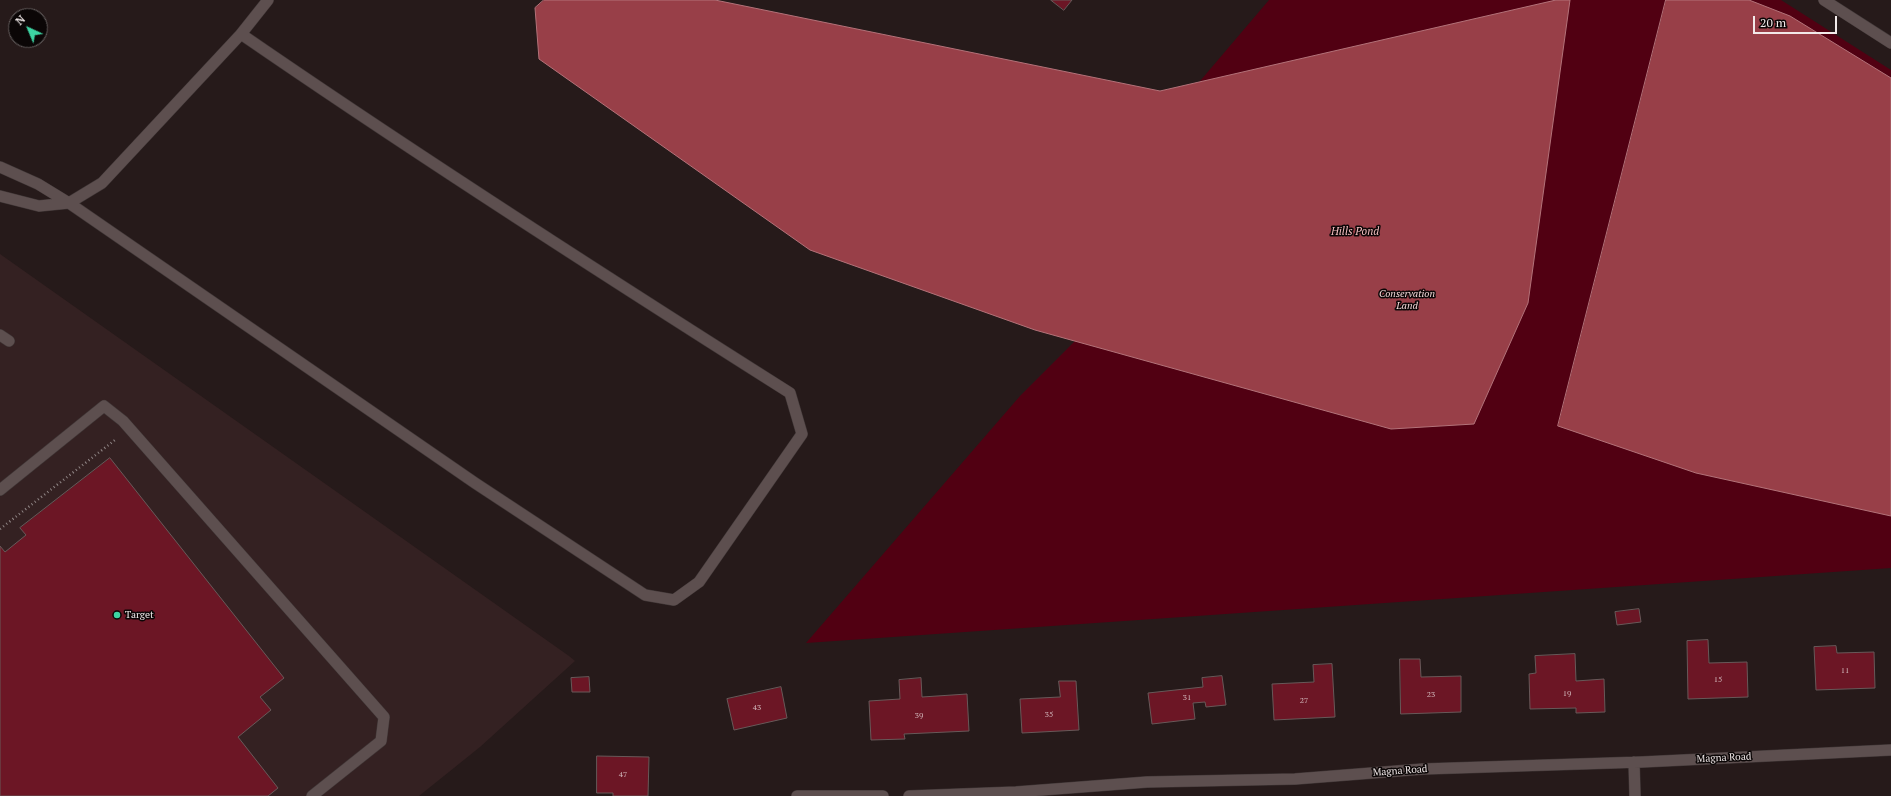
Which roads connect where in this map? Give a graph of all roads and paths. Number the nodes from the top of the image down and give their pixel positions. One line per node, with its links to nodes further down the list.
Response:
1 (268, 0): 3 (street)
2 (1824, 0): 4 (street)
3 (241, 34): 7 (street); 7 (street)
4 (1891, 43)
5 (0, 167): 7 (street)
6 (0, 196): 7 (street)
7 (69, 203)
8 (117, 439): 10 (path)
9 (0, 490): 14 (street)
10 (0, 529)
11 (1891, 750): 12 (street, Magna Road)
12 (1634, 762): 13 (street, Magna Road); 18 (street)
13 (1022, 794): 17 (street, Magna Road)
14 (312, 796)
15 (797, 796): 16 (street)
16 (883, 796)
17 (909, 796)
18 (1635, 796)

